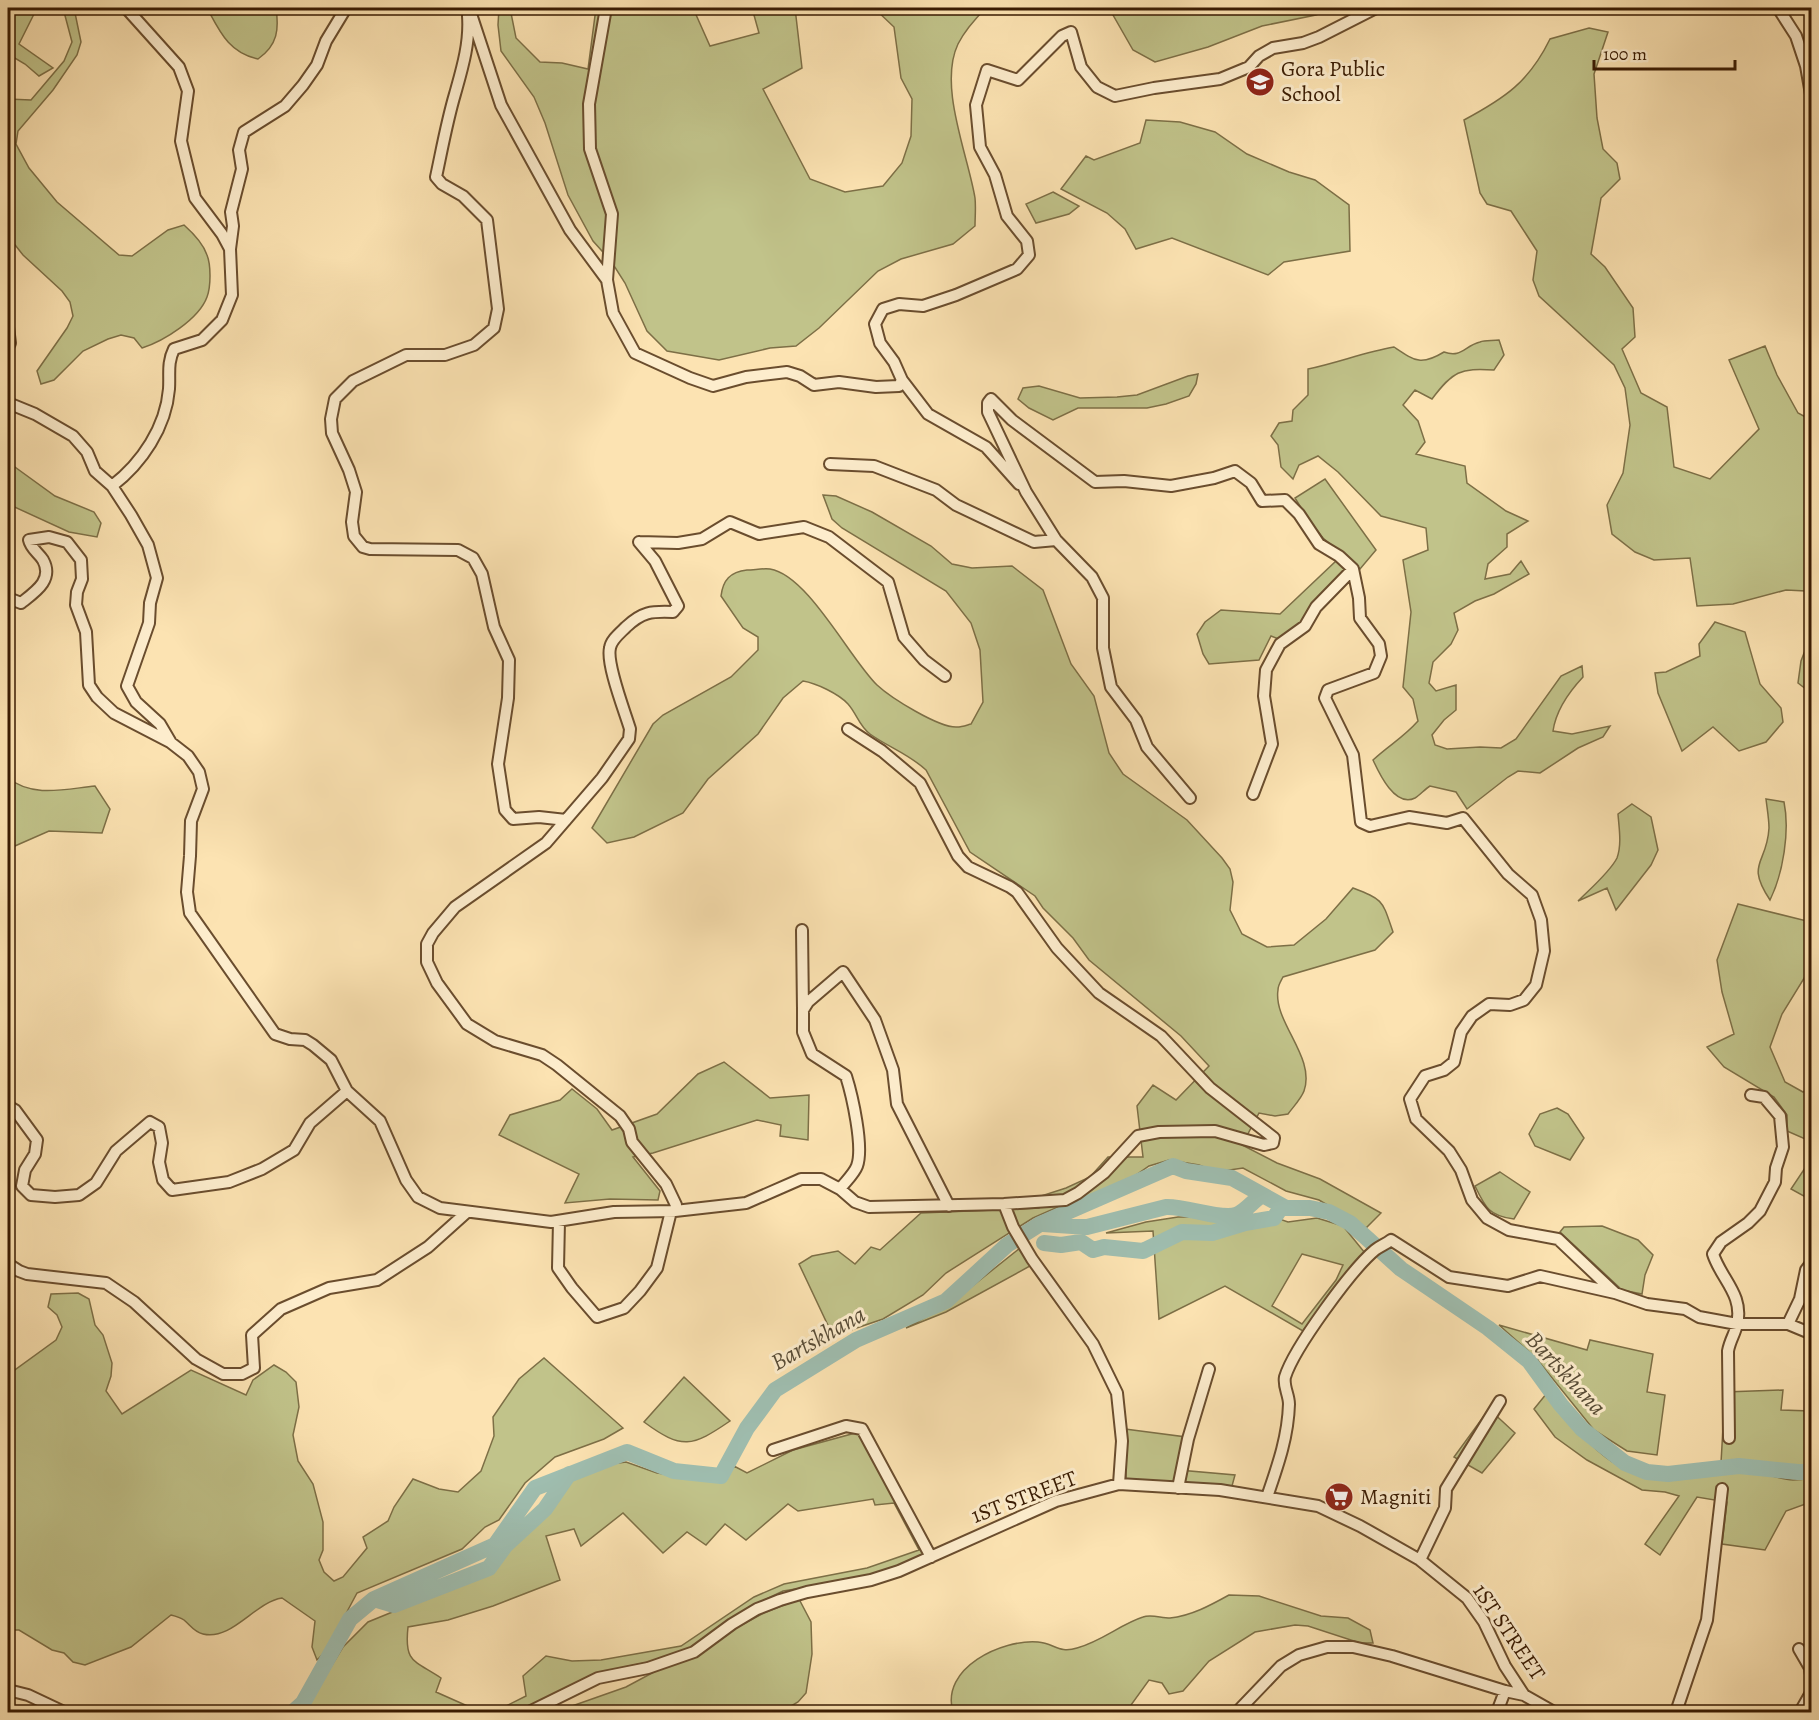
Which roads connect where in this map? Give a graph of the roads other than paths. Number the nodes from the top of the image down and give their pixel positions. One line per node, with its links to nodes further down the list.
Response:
1 (126, 8): 8 (street)
2 (346, 8): 8 (street)
3 (469, 8): 9 (street); 25 (street)
4 (606, 8): 9 (street)
5 (1376, 8): 12 (street)
6 (1778, 8): 7 (street)
7 (1812, 100)
8 (230, 249): 15 (street)
9 (607, 280): 12 (street)
10 (8, 327): 11 (street)
11 (8, 347)
12 (902, 380): 16 (street)
13 (8, 403): 15 (street)
14 (830, 464): 17 (street)
15 (112, 486): 22 (street)
16 (1026, 492): 17 (street); 18 (street)
17 (1056, 540): 24 (street)
18 (1353, 570): 23 (street); 39 (street)
19 (8, 598): 22 (street)
20 (945, 676): 25 (street)
21 (848, 729): 32 (street)
22 (170, 742): 28 (street)
23 (1253, 794)
24 (1190, 798)
25 (566, 820): 34 (street)
26 (802, 930): 27 (street)
27 (803, 1010): 31 (street); 33 (street)
28 (347, 1091): 30 (street); 35 (street)
29 (1751, 1095): 40 (street)
30 (8, 1106)
31 (840, 1189): 33 (street); 34 (street)
32 (1004, 1204): 33 (street); 47 (street)
33 (949, 1206)
34 (673, 1211): 36 (street); 36 (street)
35 (467, 1212): 36 (street); 38 (street)
36 (559, 1221)
37 (1812, 1262): 41 (street)
38 (8, 1263)
39 (1615, 1293): 40 (street); 50 (street)
40 (1737, 1324): 41 (street); 45 (street)
41 (1788, 1324): 42 (street)
42 (1812, 1334)
43 (1209, 1369): 48 (street)
44 (1500, 1401): 52 (street)
45 (1729, 1438)
46 (772, 1450): 51 (street)
47 (1119, 1484): 48 (street, 1ST STREET); 51 (street, 1ST STREET)
48 (1178, 1488): 50 (street, 1ST STREET)
49 (1722, 1489): 64 (street)
50 (1267, 1497): 52 (street, 1ST STREET)
51 (931, 1557): 60 (street, 1ST STREET)
52 (1420, 1560): 58 (street, 1ST STREET)
53 (1799, 1649): 54 (street)
54 (1812, 1683)
55 (8, 1690): 59 (street)
56 (1505, 1691): 58 (street); 61 (street); 62 (street)
57 (1812, 1691): 65 (street)
58 (1524, 1695): 63 (street, 1ST STREET)
59 (64, 1713)
60 (529, 1713)
61 (1237, 1713)
62 (1497, 1713)
63 (1554, 1713)
64 (1676, 1713)
65 (1800, 1713)

